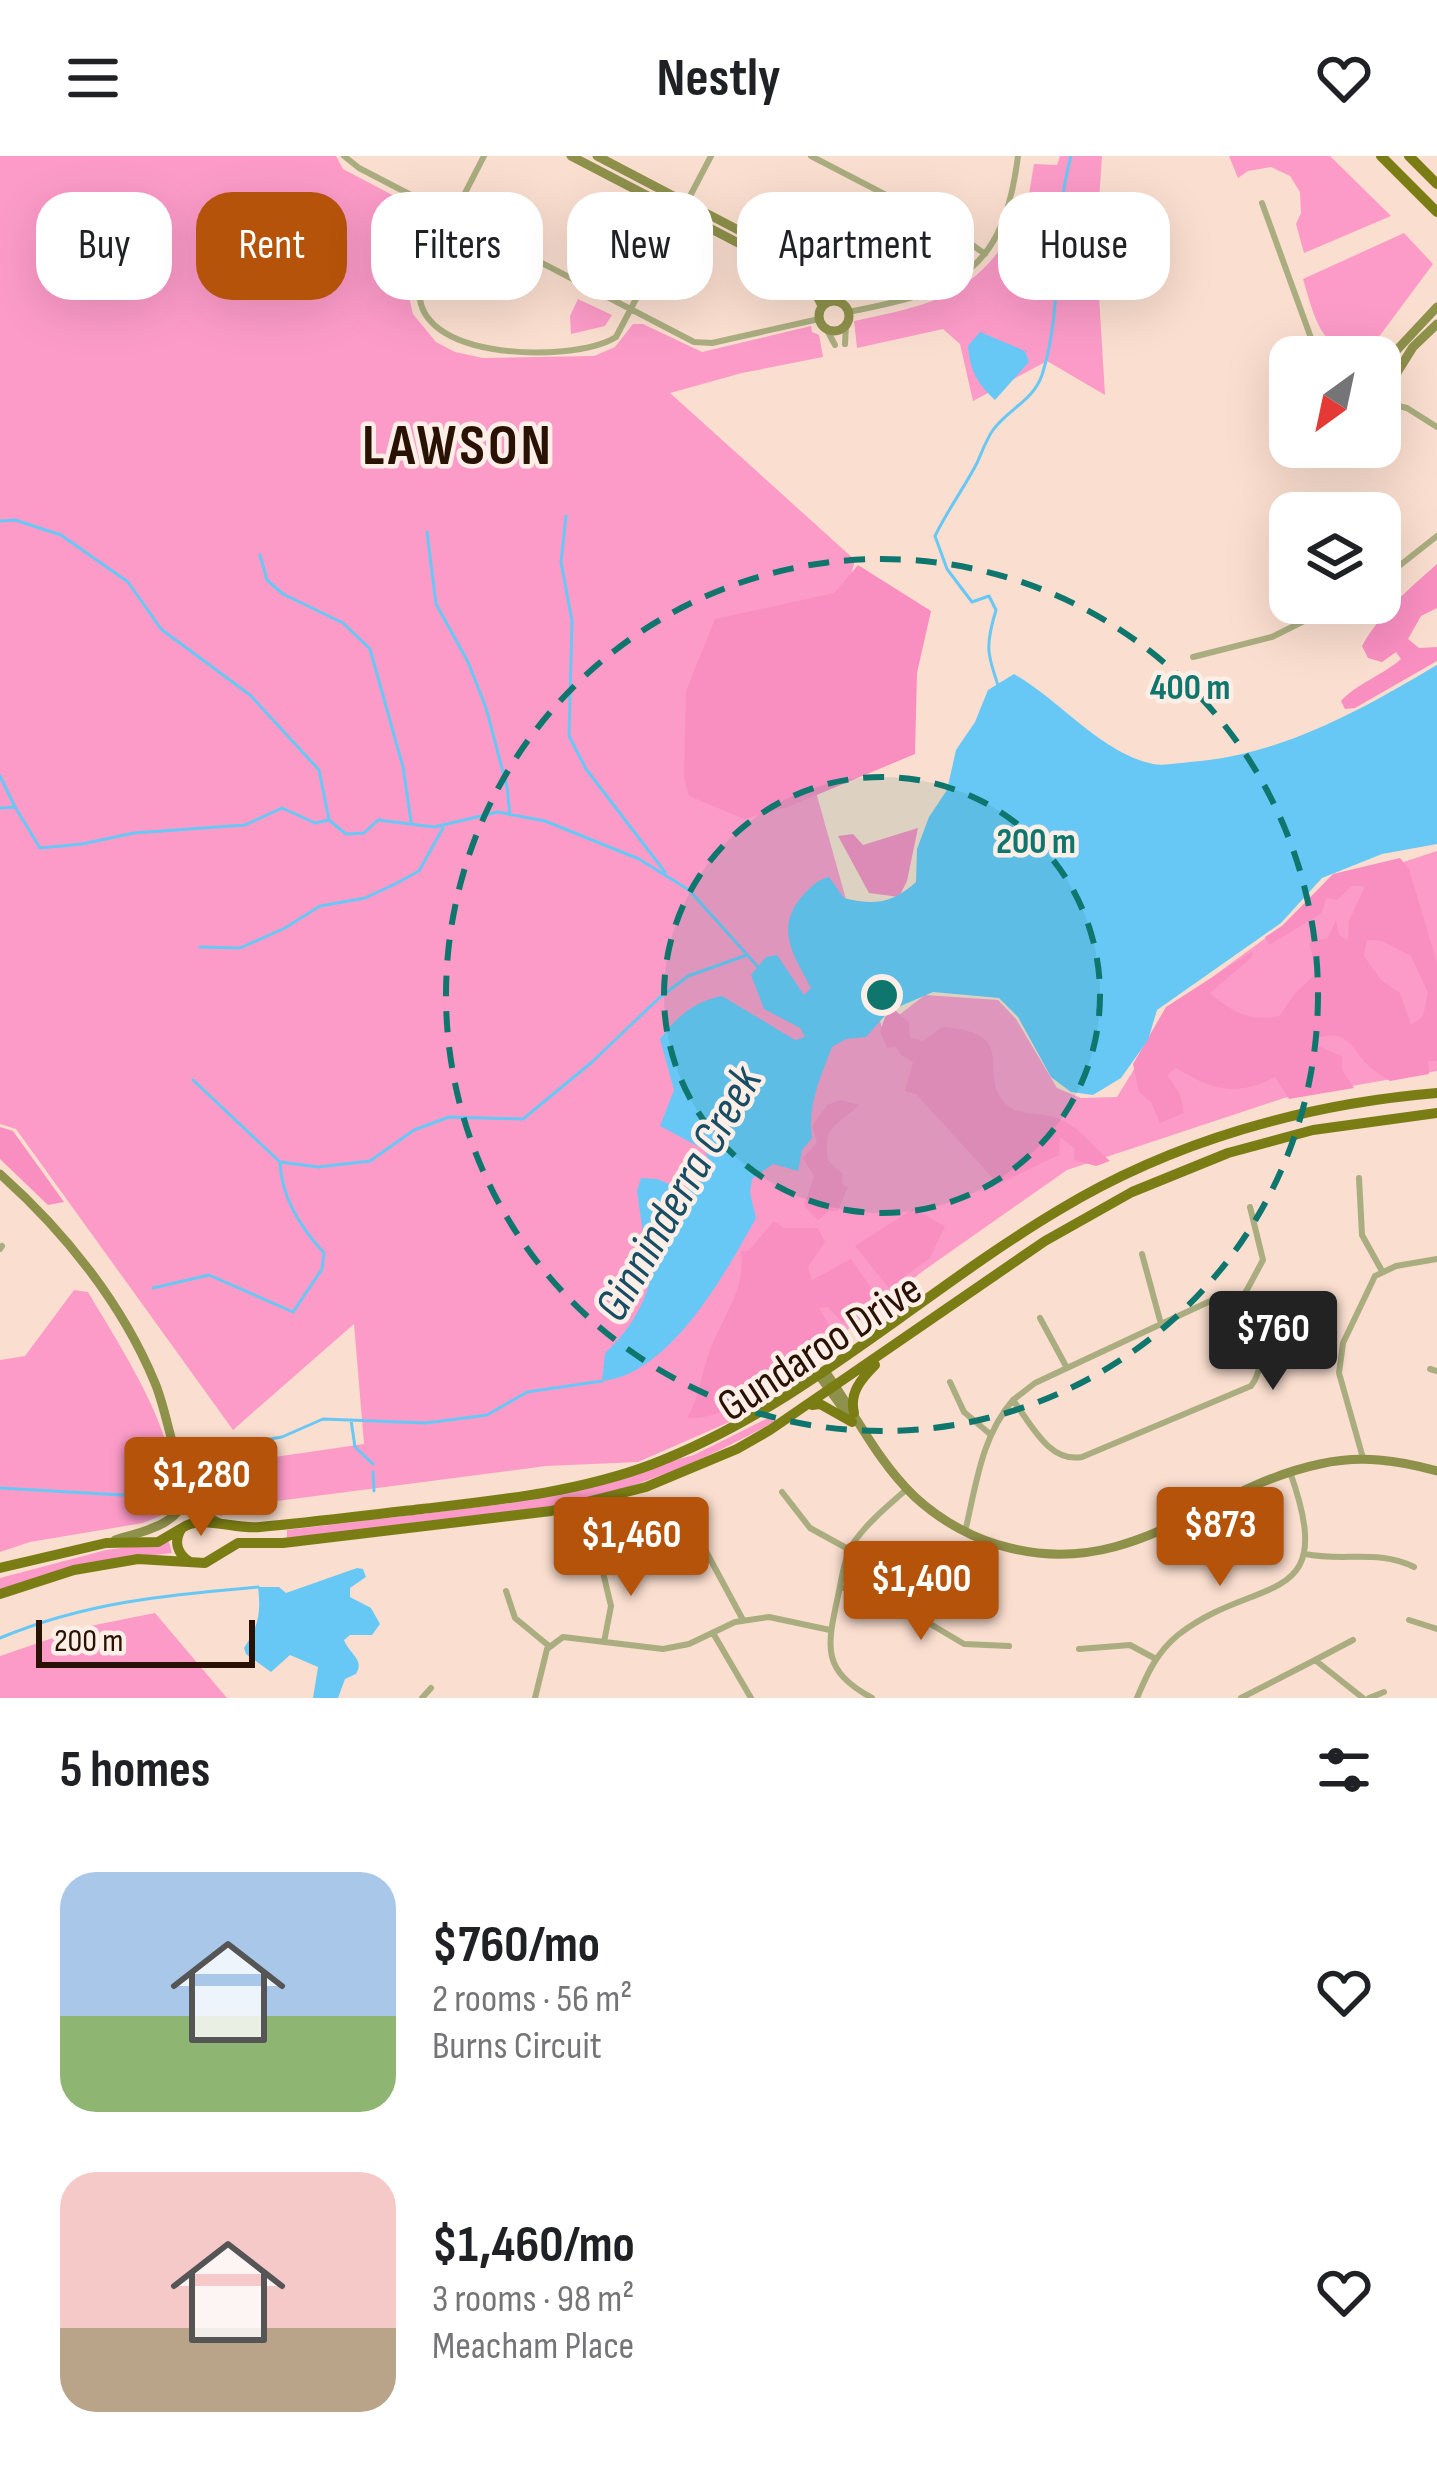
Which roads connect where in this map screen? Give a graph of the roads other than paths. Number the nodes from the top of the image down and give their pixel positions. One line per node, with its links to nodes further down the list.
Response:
1 (344, 156): 11 (street)
2 (484, 156): 12 (street)
3 (571, 156): 13 (street)
4 (597, 156): 14 (street)
5 (711, 156): 15 (street)
6 (811, 156): 20 (street)
7 (1018, 156): 20 (street)
8 (1381, 156): 17 (main road)
9 (1409, 156): 10 (main road)
10 (1437, 182)
11 (405, 192)
12 (466, 192)
13 (649, 192)
14 (657, 192)
15 (692, 192)
16 (1262, 203): 33 (street)
17 (1437, 212)
18 (713, 222): 24 (street)
19 (713, 225): 25 (street)
20 (985, 254): 28 (street)
21 (543, 264): 27 (street)
22 (423, 300): 27 (street)
23 (637, 300): 27 (street)
24 (837, 301): 25 (street); 28 (street)
25 (822, 306): 29 (street)
26 (1437, 307): 36 (street)
27 (632, 310): 29 (street)
28 (848, 313): 31 (street)
29 (819, 319): 32 (street)
30 (1437, 324): 37 (street)
31 (846, 325): 32 (street); 34 (street)
32 (827, 330): 35 (street)
33 (1310, 336)
34 (844, 344)
35 (835, 345)
36 (1401, 347)
37 (1401, 369)
38 (1401, 399): 40 (street)
39 (1401, 407): 40 (street)
40 (1407, 408): 41 (street)
41 (1437, 427)
42 (1437, 536): 43 (street)
43 (1401, 564)
44 (1298, 624): 45 (street)
45 (1193, 657)
46 (1437, 1094): 59 (main road, Gundaroo Drive)
47 (1437, 1113): 57 (main road, Gundaroo Drive)
48 (0, 1174): 71 (street)
49 (1359, 1178): 53 (street)
50 (1250, 1207): 54 (street)
51 (1142, 1254): 56 (street)
52 (1437, 1258): 53 (street)
53 (1382, 1270): 66 (street)
54 (1242, 1299): 56 (street); 62 (street)
55 (1040, 1318): 58 (street)
56 (1161, 1324): 58 (street)
57 (890, 1349): 61 (main road, Gundaroo Drive); 64 (main road)
58 (1067, 1368): 62 (street)
59 (822, 1373): 61 (street); 74 (main road, Gundaroo Drive)
60 (950, 1382): 65 (street)
61 (832, 1388): 63 (main road, Gundaroo Drive); 64 (street)
62 (1013, 1400): 65 (street)
63 (805, 1407): 64 (main road); 80 (main road, Gundaroo Drive)
64 (856, 1422): 69 (street)
65 (990, 1434): 76 (street)
66 (1363, 1458): 67 (street); 68 (street)
67 (1437, 1471)
68 (1290, 1472): 76 (street); 79 (street)
69 (907, 1489): 76 (street); 78 (street)
70 (782, 1492): 78 (street)
71 (188, 1495): 74 (street); 77 (street)
72 (212, 1525): 73 (main road); 74 (main road, Gundaroo Drive); 80 (main road)
73 (182, 1528): 77 (main road); 82 (main road)
74 (246, 1529)
75 (695, 1531): 88 (street)
76 (965, 1532)
77 (106, 1543): 84 (main road)
78 (850, 1550): 85 (street)
79 (1305, 1554): 83 (street); 98 (street)
80 (214, 1557): 82 (main road)
81 (600, 1560): 94 (street)
82 (190, 1562): 87 (main road)
83 (1414, 1567)
84 (0, 1568)
85 (840, 1587): 91 (street); 96 (street)
86 (506, 1591): 95 (street)
87 (0, 1594)
88 (743, 1620): 91 (street); 92 (street)
89 (1409, 1620): 90 (street)
90 (1437, 1629)
91 (830, 1630): 105 (street)
92 (713, 1633): 94 (street); 104 (street)
93 (1354, 1640): 99 (street)
94 (604, 1642): 95 (street)
95 (549, 1646): 103 (street)
96 (1009, 1646)
97 (1079, 1649): 98 (street)
98 (1156, 1659): 106 (street)
99 (1315, 1660): 107 (street); 108 (street)
100 (431, 1688): 102 (street)
101 (1384, 1692): 108 (street)
102 (422, 1698)
103 (535, 1698)
104 (751, 1698)
105 (872, 1698)
106 (1137, 1698)
107 (1240, 1698)
108 (1366, 1698)

